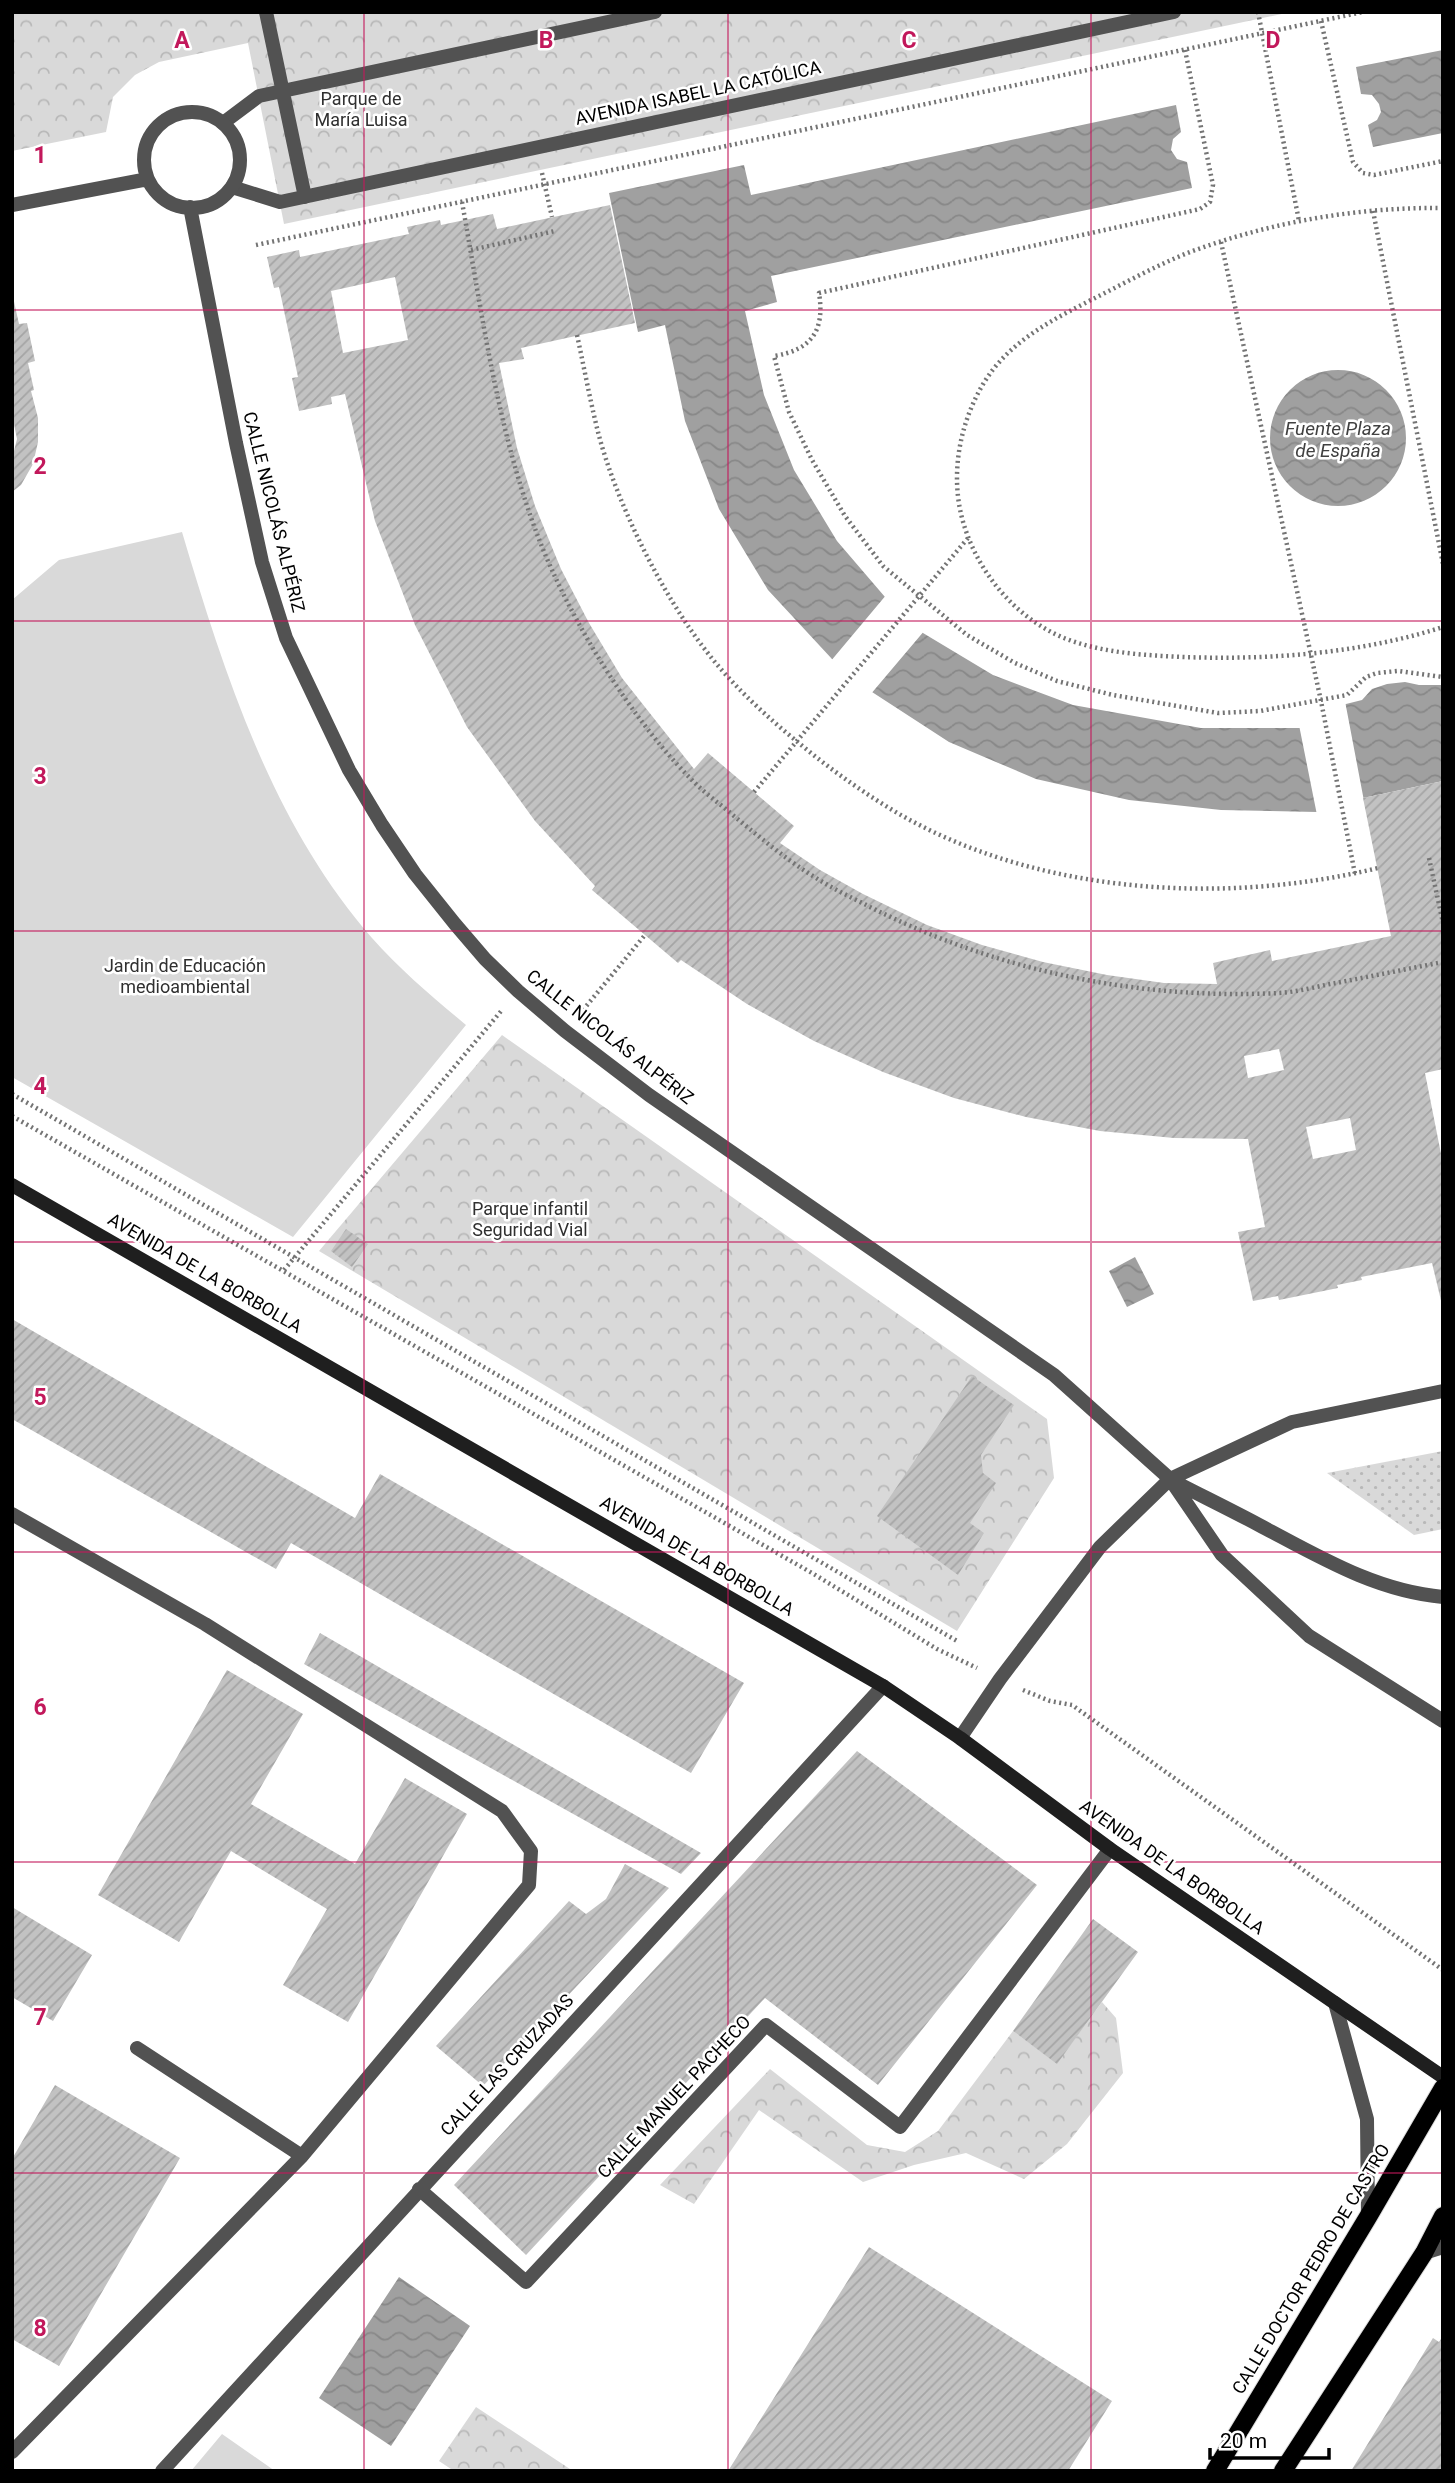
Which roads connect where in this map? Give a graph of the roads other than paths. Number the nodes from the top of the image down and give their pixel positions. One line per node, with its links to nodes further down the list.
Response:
1 (266, 12): 4 (street)
2 (655, 12): 4 (street)
3 (1174, 12): 8 (street, AVENIDA ISABEL LA CATÓLICA)
4 (283, 92): 5 (street); 8 (street)
5 (223, 122): 6 (street); 7 (street)
6 (148, 178): 9 (street); 10 (street)
7 (232, 187): 8 (street, AVENIDA ISABEL LA CATÓLICA); 10 (street)
8 (305, 197)
9 (12, 205)
10 (190, 208): 13 (street, CALLE NICOLÁS ALPÉRIZ)
11 (12, 1185): 16 (main road, AVENIDA DE LA BORBOLLA)
12 (1443, 1391): 13 (street)
13 (1170, 1479): 15 (street); 17 (street); 18 (street)
14 (12, 1514): 24 (street)
15 (1443, 1597)
16 (883, 1686): 18 (main road, AVENIDA DE LA BORBOLLA); 25 (street, CALLE LAS CRUZADAS)
17 (1443, 1721)
18 (960, 1738): 19 (main road, AVENIDA DE LA BORBOLLA)
19 (1110, 1849): 20 (main road, AVENIDA DE LA BORBOLLA); 25 (street, CALLE MANUEL PACHECO)
20 (1335, 2003): 22 (main road, AVENIDA DE LA BORBOLLA); 27 (street)
21 (137, 2048): 24 (street)
22 (1443, 2077)
23 (1443, 2088): 27 (main road, CALLE DOCTOR PEDRO DE CASTRO)
24 (302, 2156): 30 (street)
25 (419, 2189): 31 (street, CALLE LAS CRUZADAS)
26 (1443, 2216): 29 (main road)
27 (1368, 2217): 32 (main road, CALLE DOCTOR PEDRO DE CASTRO)
28 (1443, 2247): 29 (street)
29 (1424, 2253): 33 (main road)
30 (12, 2452)
31 (162, 2471)
32 (1215, 2471)
33 (1283, 2471)

